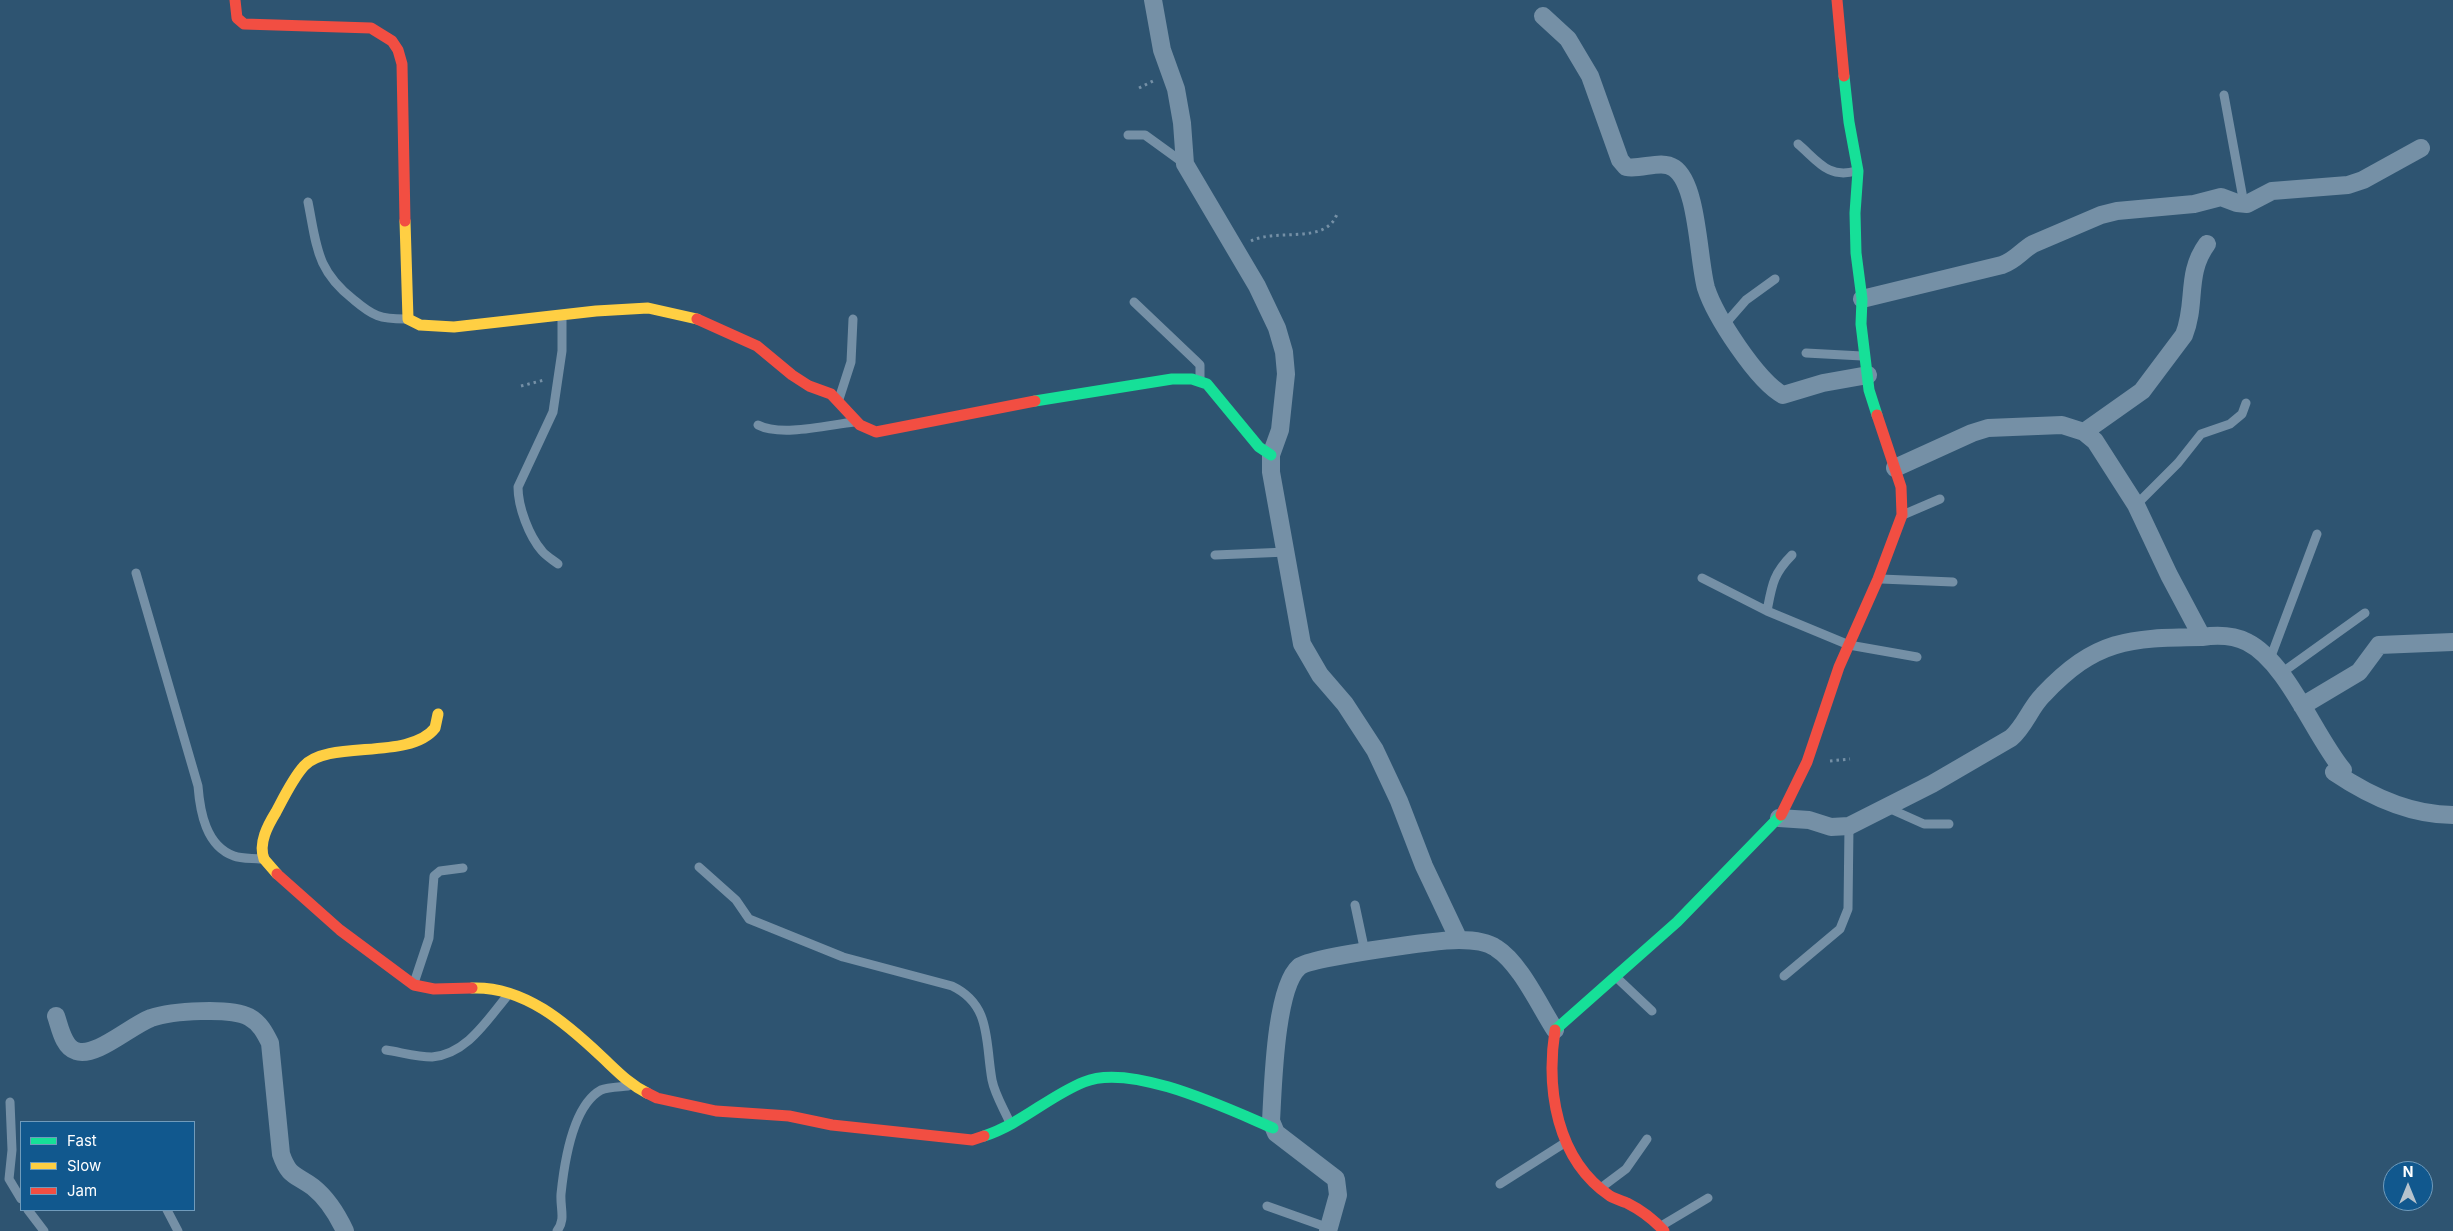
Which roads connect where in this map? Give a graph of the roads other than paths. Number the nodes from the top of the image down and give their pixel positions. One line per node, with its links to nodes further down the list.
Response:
1 (235, 0): 18 (street)
2 (1153, 0): 9 (street)
3 (1837, 0): 10 (street)
4 (1543, 16): 20 (street)
5 (2224, 95): 12 (lane)
6 (1128, 135): 9 (lane)
7 (1798, 144): 10 (lane)
8 (2421, 148): 12 (street)
9 (1185, 164): 30 (street)
10 (1858, 171): 15 (street)
11 (308, 202): 18 (lane)
12 (2244, 204): 15 (street)
13 (2207, 244): 29 (street)
14 (1775, 279): 20 (lane)
15 (1862, 298): 22 (street)
16 (1134, 302): 24 (lane)
17 (562, 316): 18 (street); 25 (street); 39 (lane)
18 (408, 319)
19 (853, 319): 25 (lane)
20 (1725, 324): 23 (street)
21 (1806, 353): 22 (lane)
22 (1865, 356): 23 (street)
23 (1868, 375): 31 (street)
24 (1200, 381): 27 (street); 30 (street)
25 (838, 402): 27 (street)
26 (2246, 403): 33 (lane)
27 (857, 422): 28 (lane)
28 (758, 426)
29 (2084, 432): 31 (street); 33 (street)
30 (1271, 455): 36 (street)
31 (1895, 468): 34 (street)
32 (1940, 499): 34 (lane)
33 (2136, 504): 46 (street)
34 (1902, 515): 42 (street)
35 (2317, 534): 50 (lane)
36 (1287, 552): 37 (lane); 63 (street)
37 (1215, 555)
38 (1792, 555): 44 (lane)
39 (558, 564)
40 (136, 573): 59 (lane)
41 (1702, 578): 44 (lane)
42 (1878, 579): 43 (lane); 48 (street)
43 (1953, 582)
44 (1767, 611): 48 (lane)
45 (2365, 613): 51 (lane)
46 (2202, 637): 50 (street); 54 (street)
47 (2453, 644): 52 (street)
48 (1849, 645): 49 (lane); 56 (street)
49 (1917, 657)
50 (2270, 659): 51 (street)
51 (2280, 674): 52 (street)
52 (2302, 706): 55 (street)
53 (438, 714): 59 (street)
54 (1886, 807): 57 (lane); 58 (street)
55 (2451, 810)
56 (1779, 818): 58 (street); 66 (street)
57 (1949, 824)
58 (1849, 826): 65 (lane)
59 (263, 859): 67 (street)
60 (699, 867): 75 (lane)
61 (463, 868): 67 (lane)
62 (1355, 904): 64 (lane)
63 (1459, 940): 64 (street); 71 (street)
64 (1365, 952): 76 (street)
65 (1784, 976)
66 (1616, 977): 69 (lane); 71 (street)
67 (414, 985): 68 (street)
68 (510, 993): 72 (lane); 73 (street)
69 (1652, 1011)
70 (56, 1016): 90 (street)
71 (1555, 1030): 78 (street)
72 (386, 1050)
73 (633, 1086): 75 (street); 91 (lane)
74 (10, 1102): 81 (lane)
75 (1010, 1124): 76 (street)
76 (1273, 1128): 87 (street)
77 (1647, 1139): 80 (lane)
78 (1566, 1142): 79 (lane); 80 (street)
79 (1500, 1184)
80 (1600, 1188): 86 (street)
81 (20, 1197)
82 (1708, 1198): 86 (lane)
83 (1267, 1206): 87 (lane)
84 (29, 1211): 88 (lane)
85 (168, 1211): 89 (lane)
86 (1662, 1229)
87 (1329, 1230)
88 (44, 1231)
89 (178, 1231)
90 (345, 1231)
91 (557, 1231)

